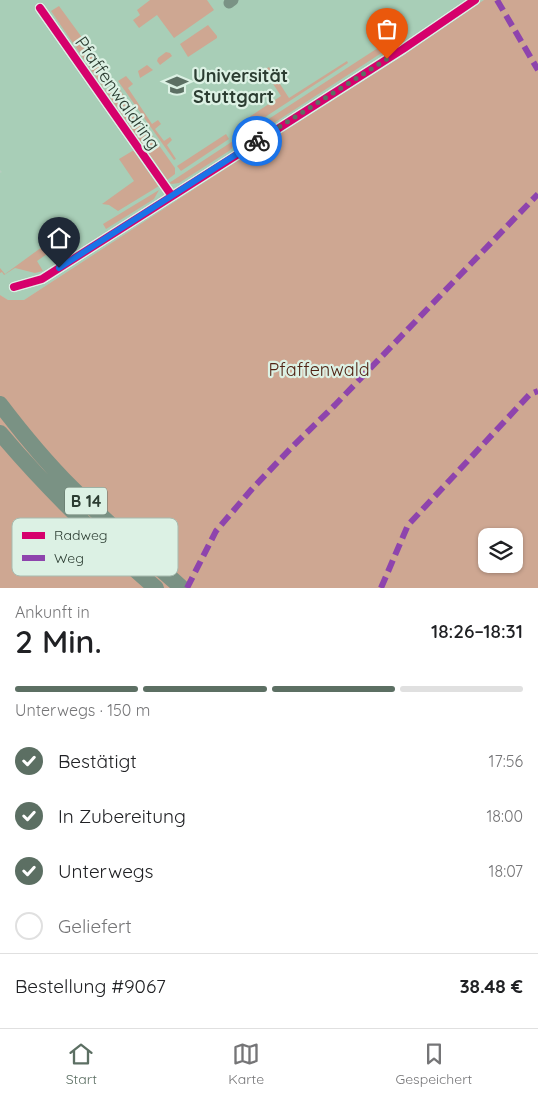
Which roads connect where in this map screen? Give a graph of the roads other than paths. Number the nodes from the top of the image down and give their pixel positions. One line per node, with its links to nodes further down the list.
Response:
1 (475, 0): 3 (street)
2 (40, 8): 3 (street, Pfaffenwaldring)
3 (172, 196): 4 (street)
4 (14, 287)
5 (0, 404): 8 (highway, B 14)
6 (0, 433): 7 (highway, B 14)
7 (79, 518)
8 (104, 518)
9 (142, 576): 11 (highway, B 14)
10 (168, 576): 12 (highway, B 14)
11 (156, 588)
12 (182, 588)

